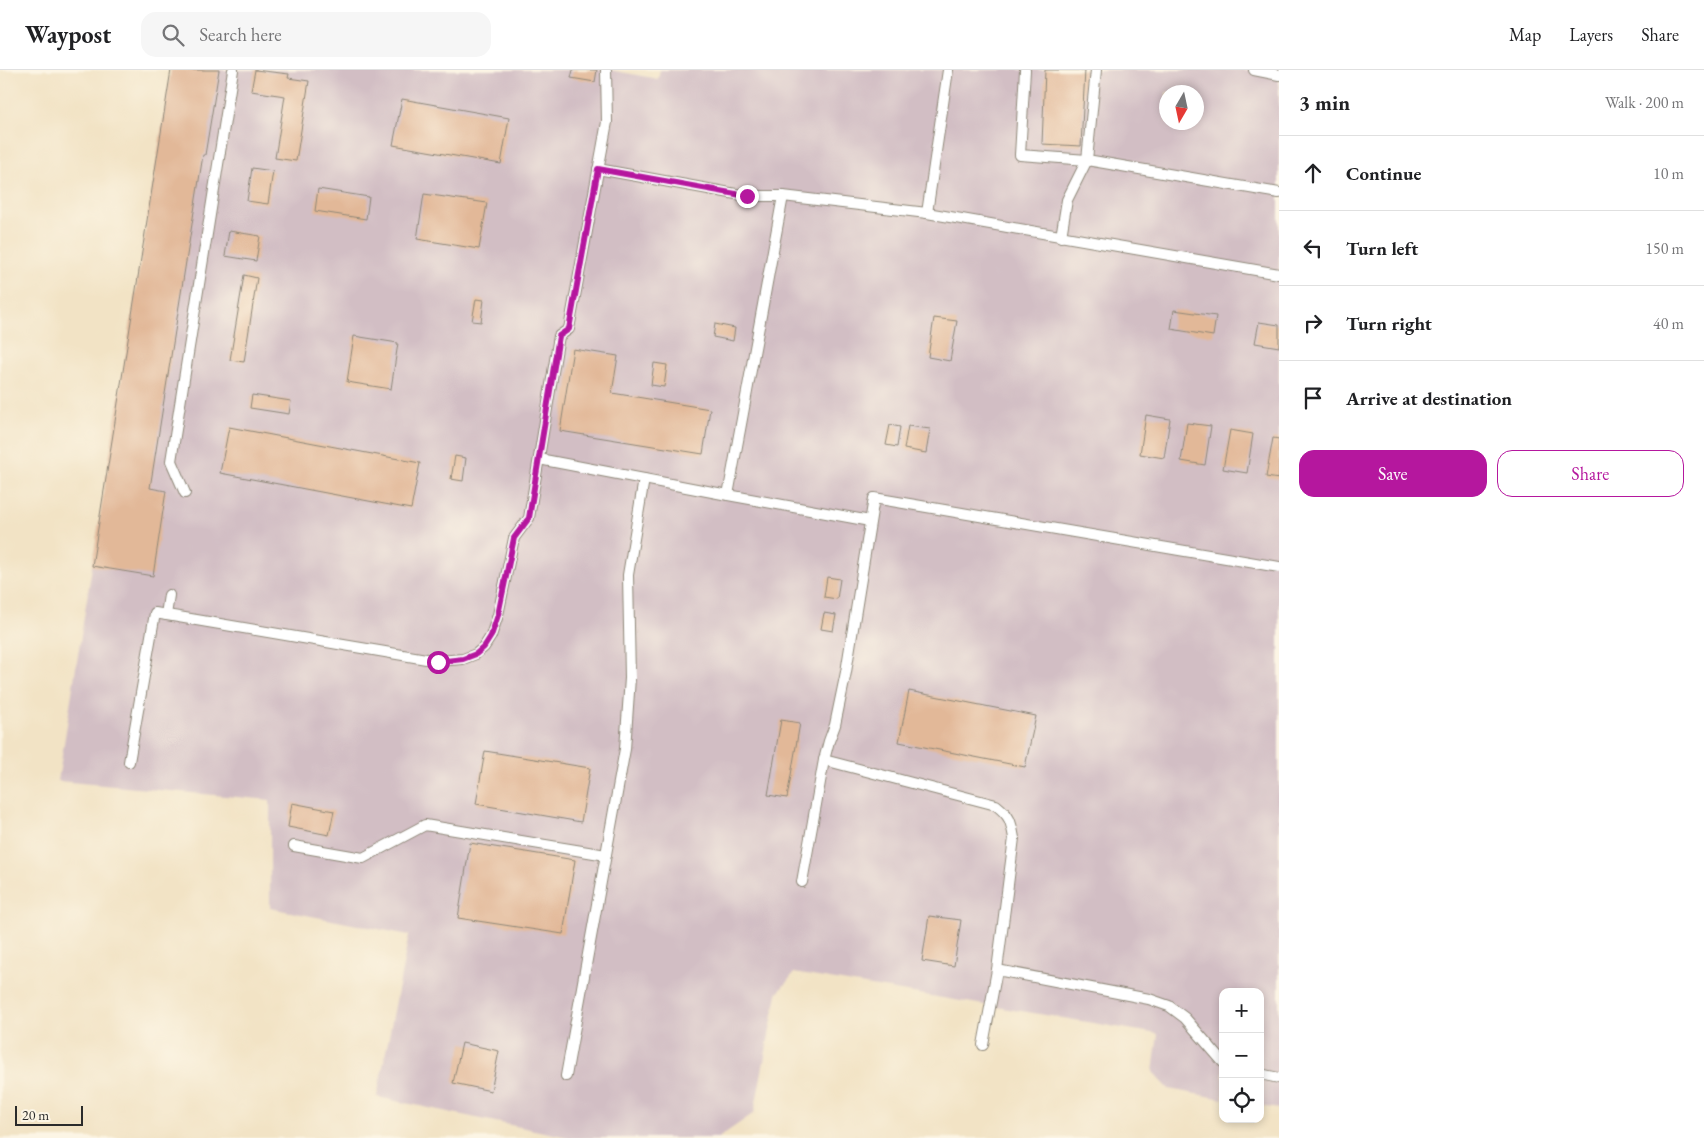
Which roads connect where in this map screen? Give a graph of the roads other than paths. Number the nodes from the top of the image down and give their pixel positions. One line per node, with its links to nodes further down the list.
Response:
1 (233, 70): 17 (lane)
2 (606, 70): 9 (lane)
3 (948, 70): 12 (lane)
4 (1025, 70): 8 (lane)
5 (1096, 70): 8 (lane)
6 (1254, 70): 7 (lane)
7 (1279, 75)
8 (1087, 160): 10 (lane); 13 (lane)
9 (598, 169): 11 (lane); 15 (lane)
10 (1279, 193)
11 (783, 196): 12 (lane); 18 (lane)
12 (927, 213): 13 (lane)
13 (1061, 237): 14 (lane)
14 (1279, 274)
15 (539, 460): 16 (lane); 22 (lane)
16 (644, 479): 18 (lane); 26 (lane)
17 (185, 493)
18 (728, 495): 19 (lane)
19 (870, 521): 20 (lane); 23 (lane)
20 (1279, 567)
21 (169, 595): 22 (lane)
22 (166, 615): 24 (lane)
23 (824, 760): 27 (lane); 28 (lane)
24 (129, 762)
25 (294, 846): 26 (lane)
26 (606, 855): 32 (lane)
27 (802, 882)
28 (997, 970): 29 (lane); 30 (lane)
29 (983, 1046)
30 (1219, 1060)
31 (1264, 1075): 33 (lane)
32 (566, 1076)
33 (1279, 1078)

